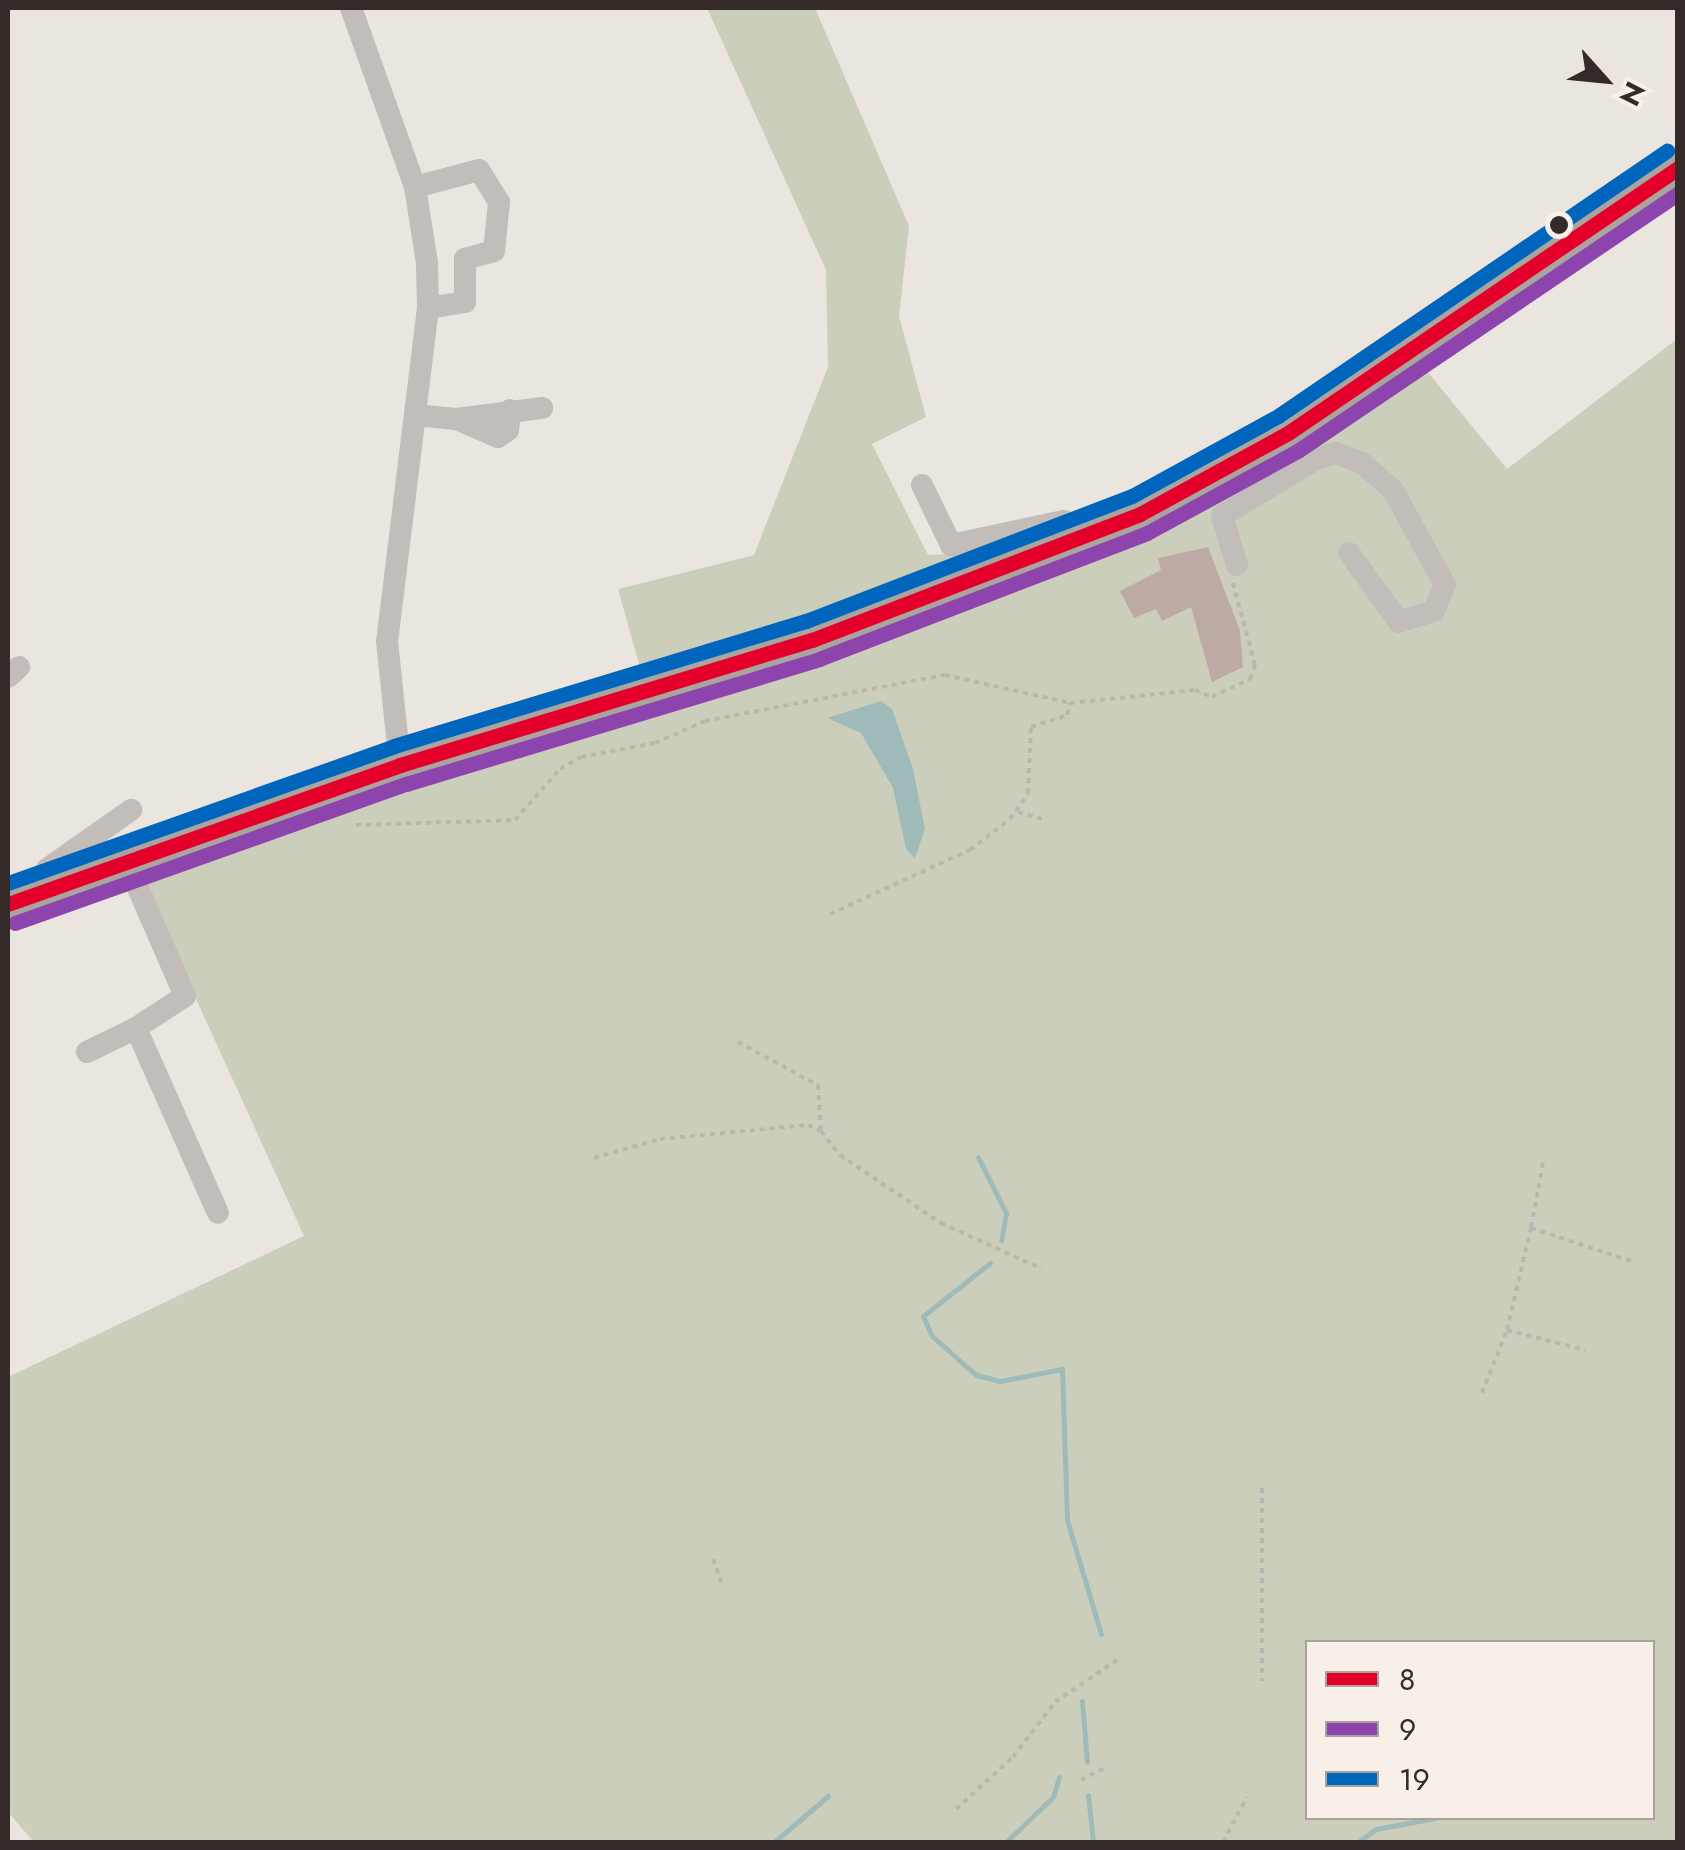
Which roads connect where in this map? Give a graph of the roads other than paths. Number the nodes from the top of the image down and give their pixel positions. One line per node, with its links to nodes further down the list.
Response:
1 (350, 8): 3 (street)
2 (1678, 168): 7 (highway)
3 (416, 187): 4 (street); 4 (street)
4 (428, 308): 6 (street)
5 (542, 408): 6 (street)
6 (415, 415): 13 (street)
7 (1288, 433): 8 (street); 10 (highway)
8 (1316, 460): 11 (street); 12 (street)
9 (922, 485): 10 (street)
10 (1080, 539): 13 (highway)
11 (1349, 553)
12 (1234, 573)
13 (400, 765): 15 (highway)
14 (130, 810): 16 (street)
15 (124, 858): 16 (highway); 17 (street)
16 (18, 893)
17 (136, 1028): 18 (street); 19 (street)
18 (87, 1052)
19 (218, 1213)

